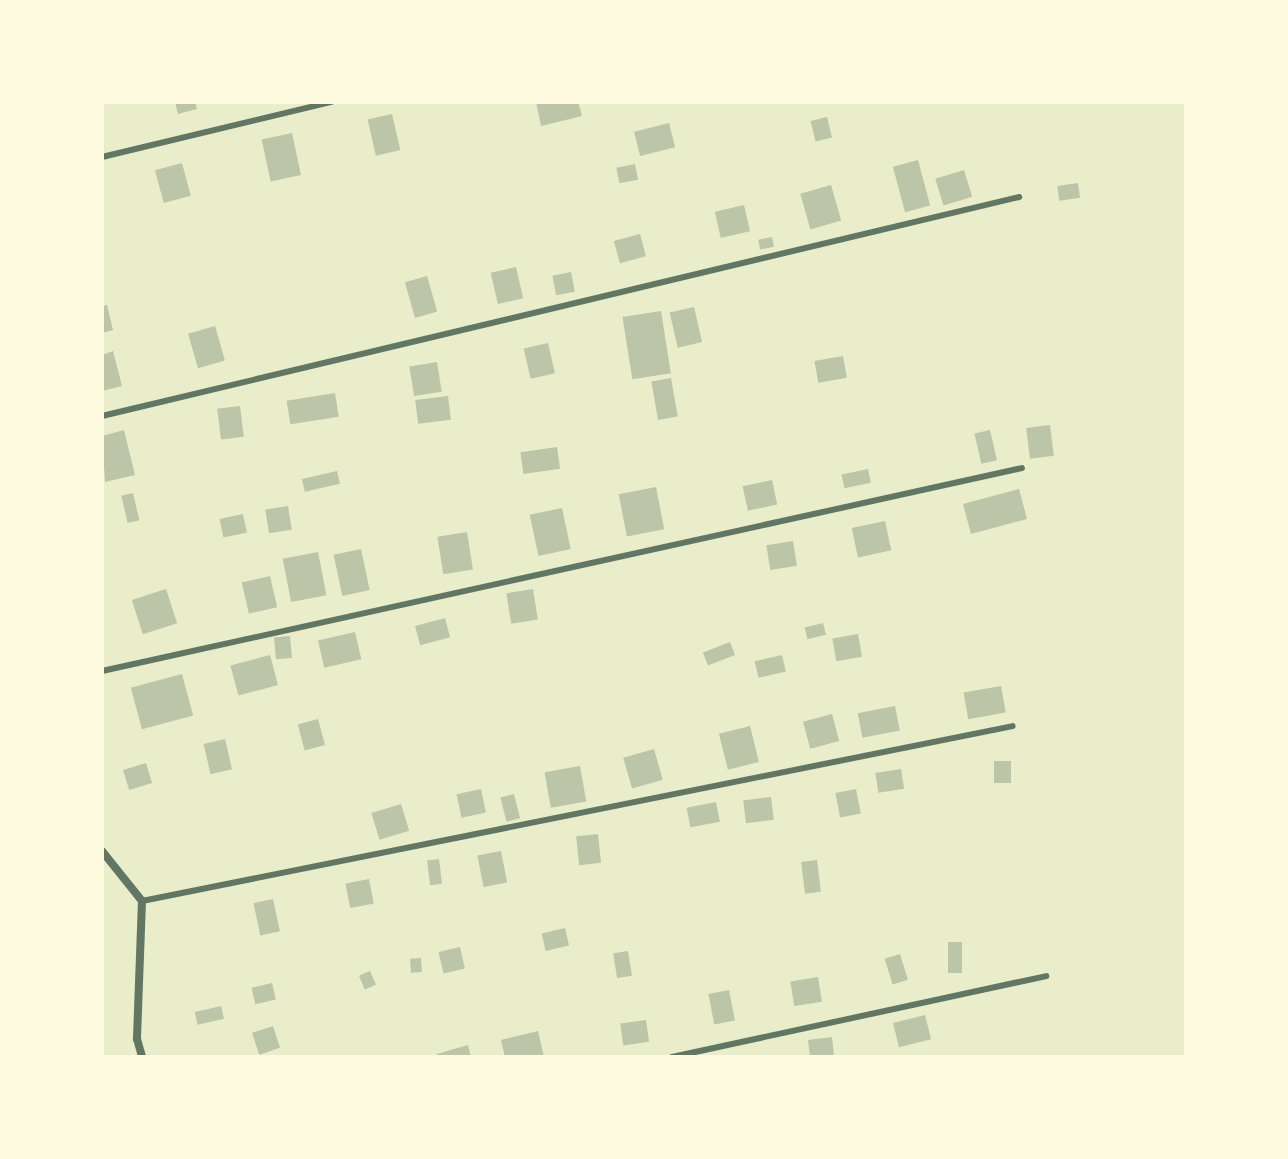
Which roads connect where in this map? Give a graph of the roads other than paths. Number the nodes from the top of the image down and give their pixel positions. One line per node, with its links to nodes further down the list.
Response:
1 (331, 102): 2 (lane)
2 (102, 157)
3 (1019, 197): 4 (lane)
4 (102, 416)
5 (1022, 468): 6 (lane)
6 (102, 671)
7 (1013, 726): 9 (lane)
8 (102, 851): 9 (street)
9 (142, 901): 11 (street)
10 (1046, 976): 12 (lane)
11 (142, 1057)
12 (672, 1057)

